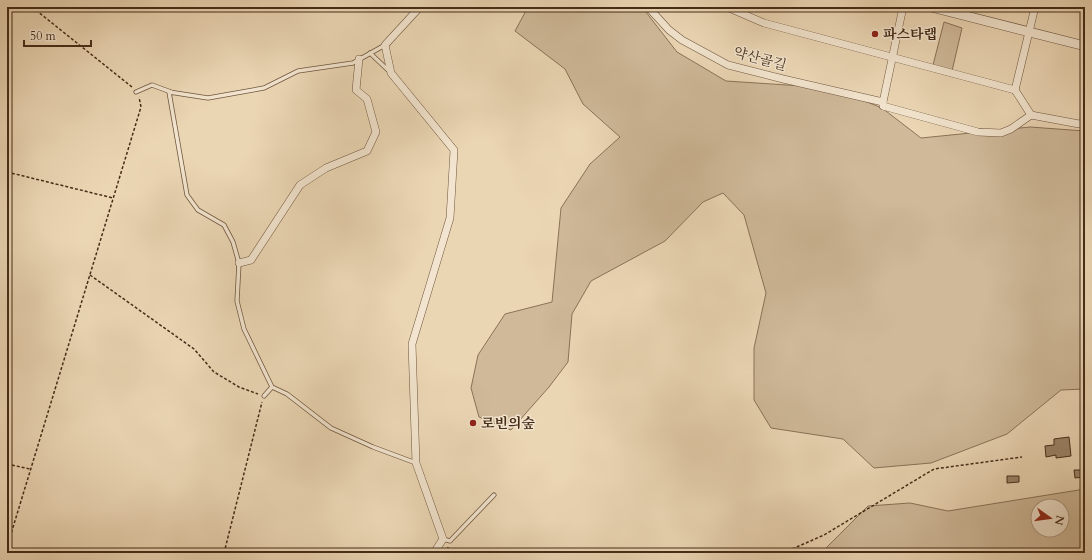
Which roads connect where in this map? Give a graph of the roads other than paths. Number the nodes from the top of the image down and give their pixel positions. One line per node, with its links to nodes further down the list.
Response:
1 (420, 7): 8 (street)
2 (648, 7): 17 (street, 약산골길)
3 (727, 7): 11 (street)
4 (904, 7): 11 (street)
5 (931, 7): 7 (street)
6 (1035, 7): 7 (street)
7 (1030, 32): 9 (street); 14 (street)
8 (385, 45): 10 (lane); 13 (street)
9 (1085, 46)
10 (370, 53): 12 (lane); 13 (lane)
11 (893, 57): 14 (street); 17 (street)
12 (359, 59): 16 (lane); 20 (street)
13 (391, 74): 23 (street)
14 (1015, 90): 18 (street)
15 (136, 92): 16 (lane)
16 (174, 93): 20 (lane)
17 (883, 102): 18 (street, 약산골길)
18 (1031, 115): 19 (street)
19 (1085, 122)
20 (239, 263): 21 (lane)
21 (272, 387): 22 (lane); 23 (lane)
22 (264, 396)
23 (416, 462): 25 (street)
24 (494, 495): 25 (lane)
25 (443, 539): 26 (street)
26 (434, 553)

